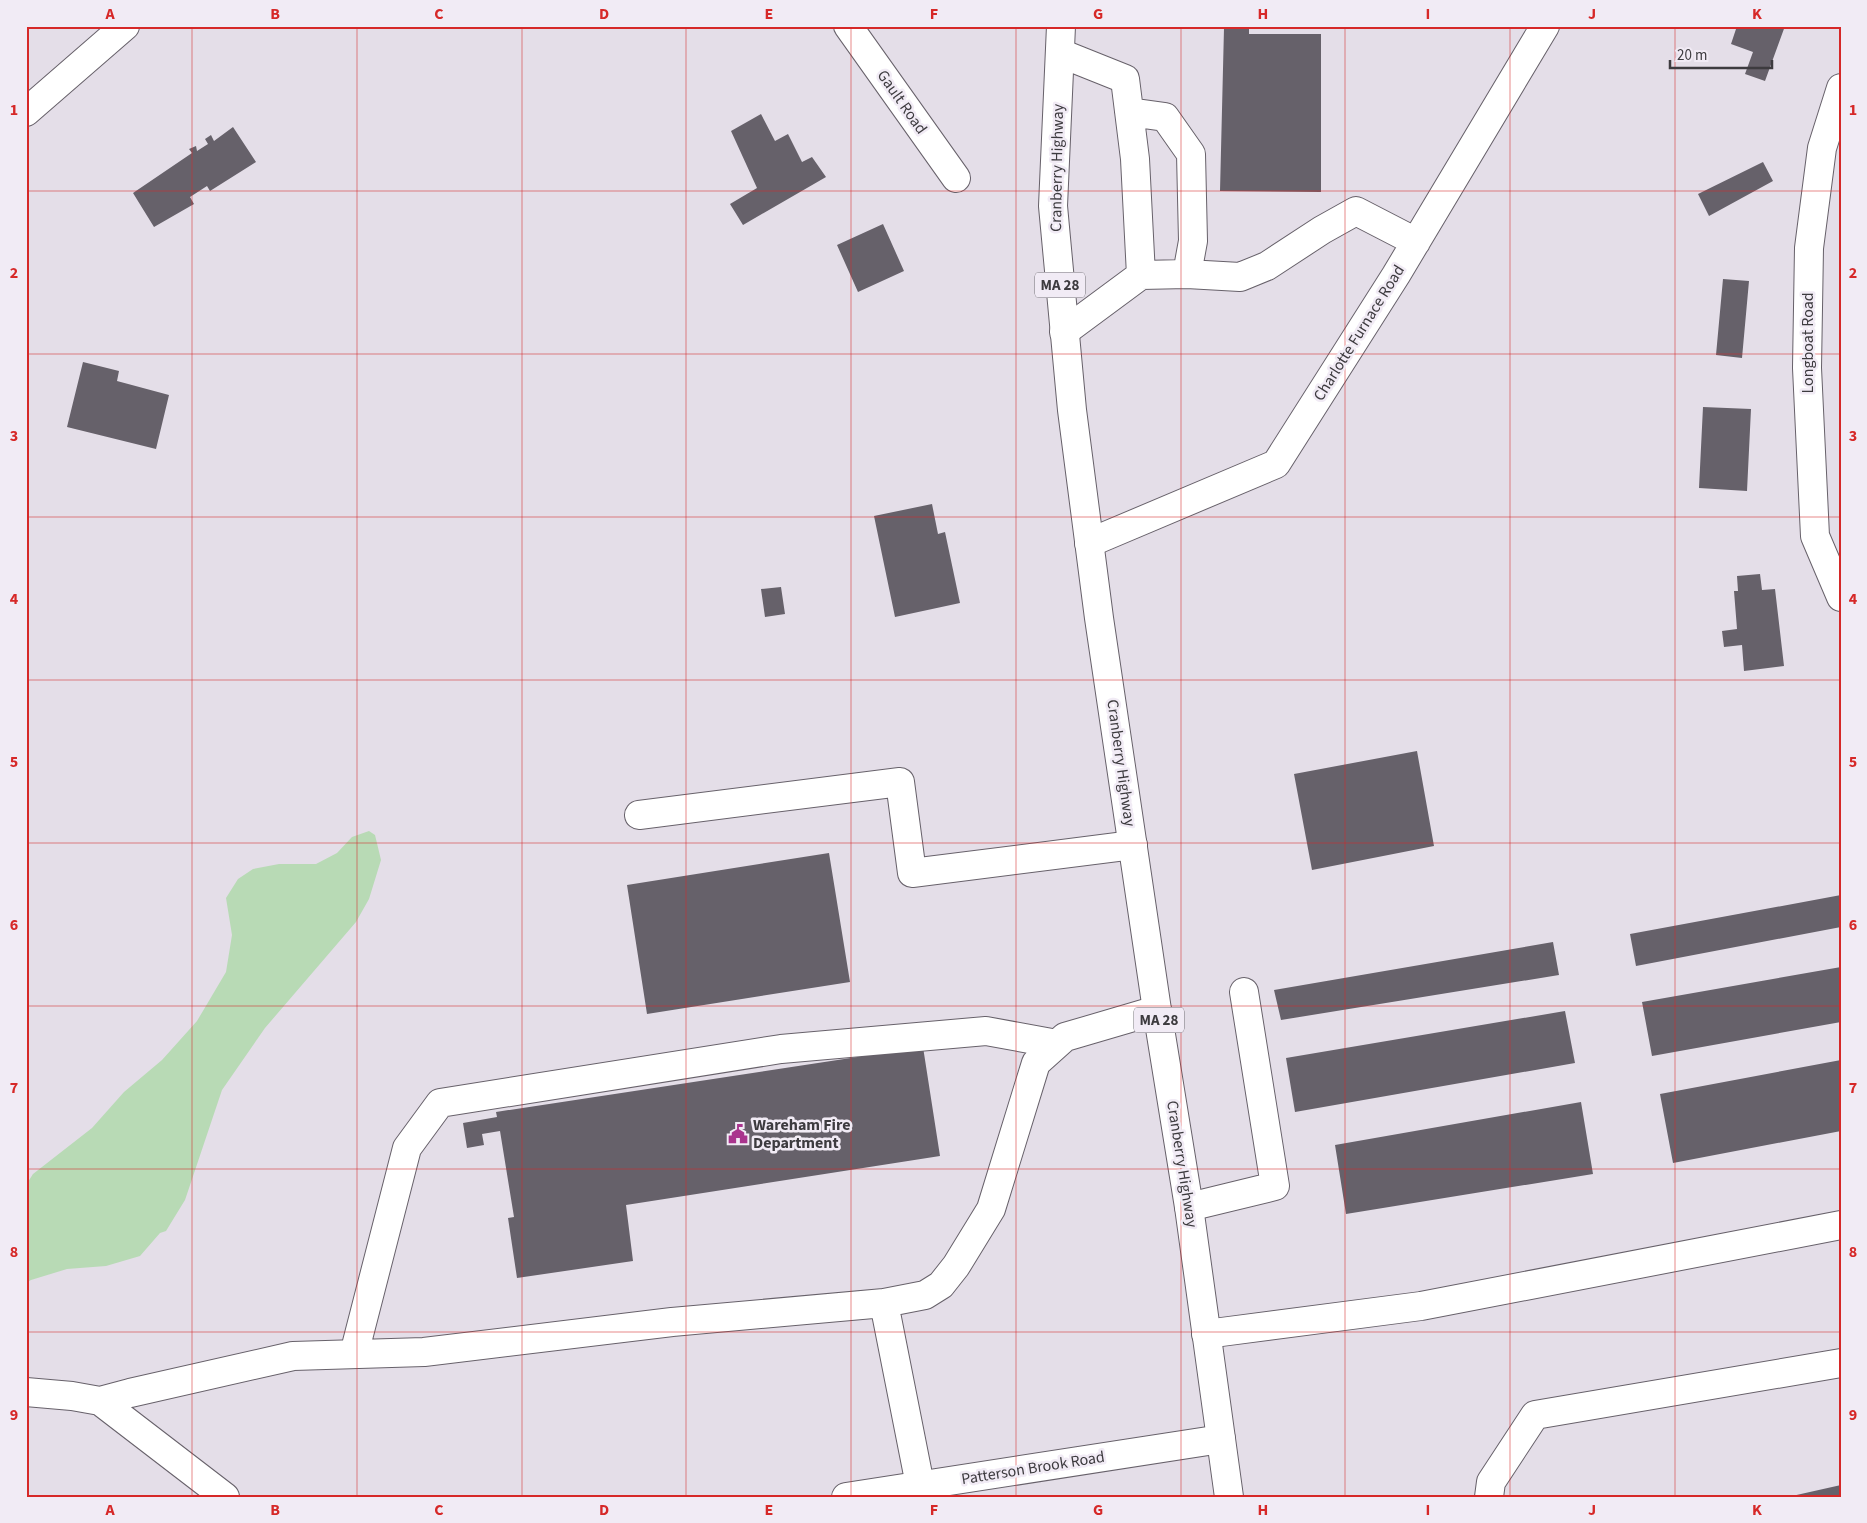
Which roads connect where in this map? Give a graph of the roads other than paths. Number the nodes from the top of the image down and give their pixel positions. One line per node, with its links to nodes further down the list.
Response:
1 (125, 26): 7 (street)
2 (848, 26): 9 (street, Gault Road)
3 (1061, 26): 5 (street, Cranberry Highway / MA 28)
4 (1545, 26): 10 (street, Charlotte Furnace Road)
5 (1060, 53): 8 (street); 13 (street, Cranberry Highway / MA 28)
6 (1841, 88): 15 (street, Longboat Road)
7 (26, 112)
8 (1129, 112): 11 (street); 12 (street)
9 (956, 178)
10 (1416, 242): 11 (street); 14 (street, Charlotte Furnace Road)
11 (1187, 274): 12 (street)
12 (1141, 275): 13 (street)
13 (1064, 332): 14 (street, Cranberry Highway / MA 28)
14 (1089, 543): 17 (street, Cranberry Highway / MA 28)
15 (1841, 597)
16 (639, 815): 17 (street)
17 (1133, 845): 19 (street, Cranberry Highway / MA 28)
18 (1244, 992): 21 (street)
19 (1157, 1010): 20 (street); 21 (street, Cranberry Highway / MA 28)
20 (1057, 1044): 23 (street); 25 (street)
21 (1189, 1207): 24 (street, Cranberry Highway / MA 28)
22 (1841, 1224): 24 (street)
23 (884, 1303): 25 (street); 30 (street)
24 (1206, 1334): 29 (street, Cranberry Highway / MA 28)
25 (354, 1354): 28 (street)
26 (1841, 1363): 34 (street)
27 (26, 1392): 28 (street)
28 (100, 1401): 31 (street)
29 (1221, 1439): 30 (street, Patterson Brook Road); 33 (street, Cranberry Highway / MA 28)
30 (920, 1485): 32 (street, Patterson Brook Road)
31 (225, 1497)
32 (846, 1497)
33 (1229, 1497)
34 (1489, 1497)

